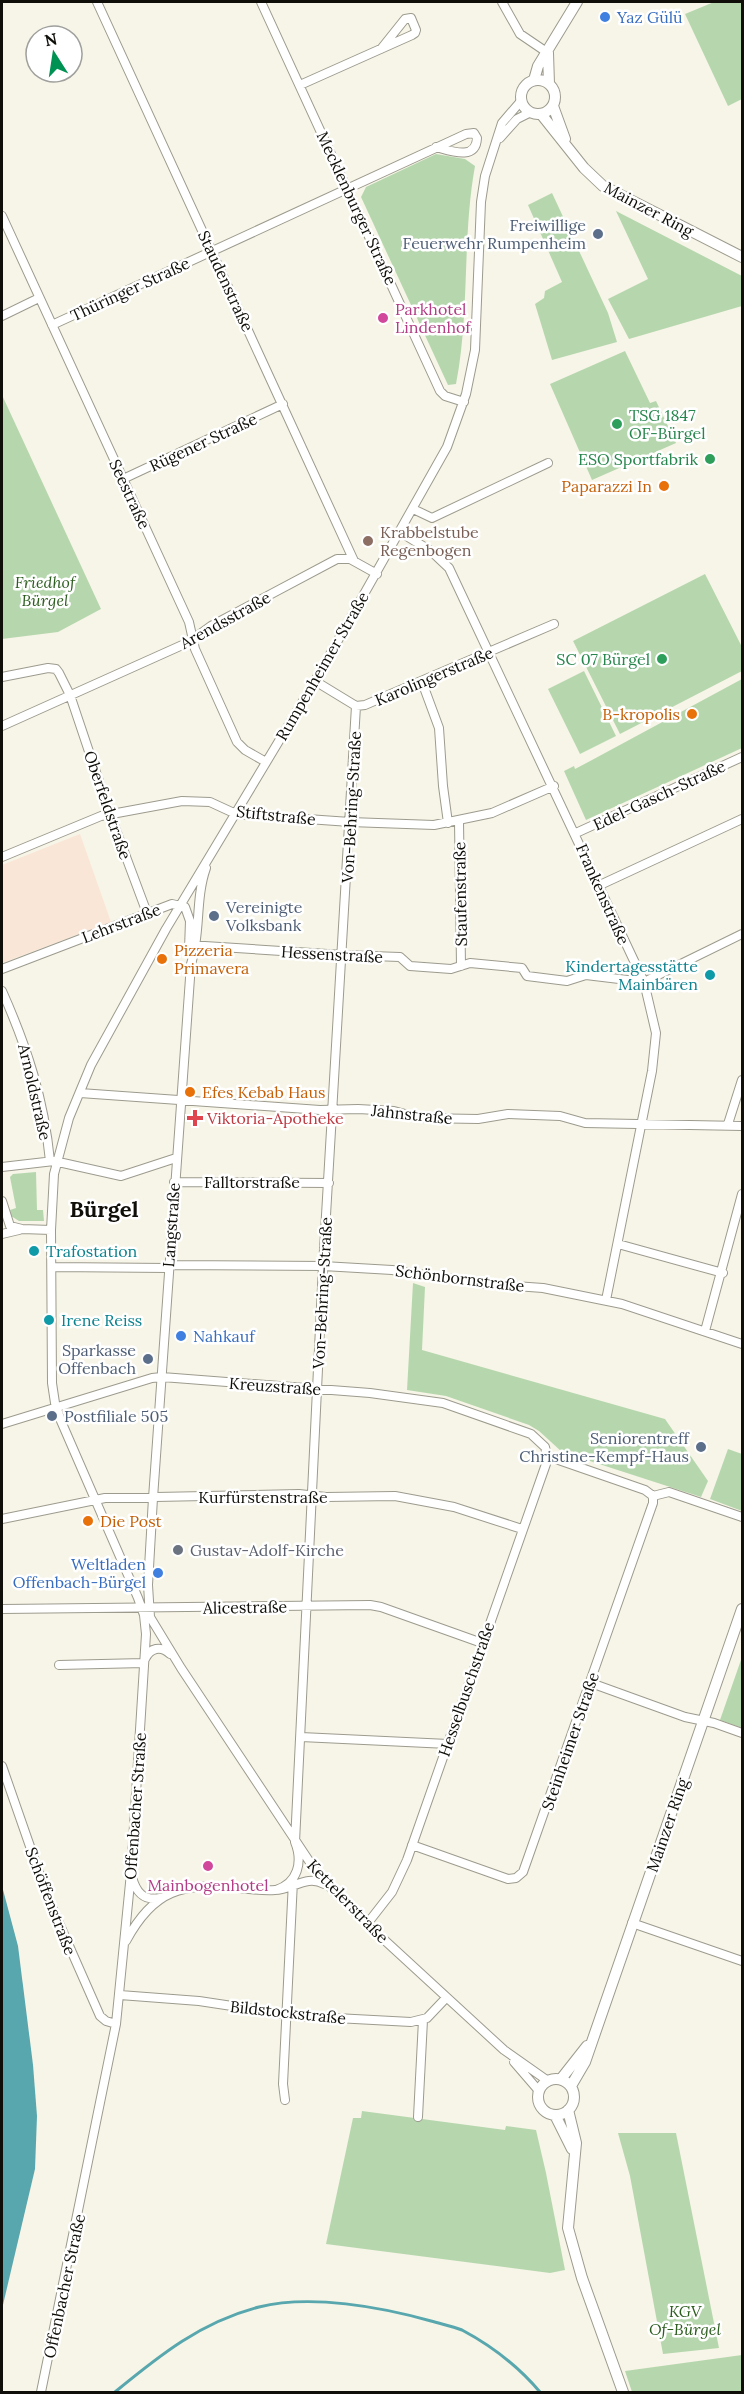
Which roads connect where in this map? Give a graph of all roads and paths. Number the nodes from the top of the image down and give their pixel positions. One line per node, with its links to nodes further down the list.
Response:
1 (97, 2): 18 (street, Staudenstraße)
2 (261, 2): 9 (street, Mecklenburger Straße)
3 (502, 2): 6 (street)
4 (577, 2): 6 (street, Rumpenheimer Straße)
5 (381, 49): 9 (street)
6 (548, 53): 7 (street, Rumpenheimer Straße); 8 (street)
7 (534, 80): 8 (street); 10 (street, Rumpenheimer Straße)
8 (549, 84): 11 (street)
9 (300, 86): 16 (street, Mecklenburger Straße)
10 (520, 101): 12 (street); 13 (street, Rumpenheimer Straße)
11 (553, 106): 12 (street, Rumpenheimer Straße); 14 (street, Mainzer Ring)
12 (535, 113): 13 (street, Rumpenheimer Straße); 14 (street, Mainzer Ring)
13 (496, 143): 23 (street, Rumpenheimer Straße)
14 (568, 146): 19 (street, Mainzer Ring)
15 (436, 147): 16 (street, Thüringer Straße)
16 (348, 189): 18 (street, Thüringer Straße); 23 (street, Mecklenburger Straße)
17 (2, 216): 20 (street, Seestraße)
18 (213, 251): 22 (street, Thüringer Straße); 24 (street, Staudenstraße)
19 (742, 257)
20 (39, 298): 21 (street); 22 (street, Seestraße)
21 (2, 316)
22 (52, 325): 26 (street, Seestraße)
23 (464, 402): 27 (street, Rumpenheimer Straße)
24 (283, 404): 26 (street, Rügener Straße); 29 (street, Staudenstraße)
25 (548, 463): 27 (street)
26 (123, 479): 32 (street, Seestraße)
27 (413, 509): 28 (street, Rumpenheimer Straße)
28 (400, 532): 30 (street, Rumpenheimer Straße); 33 (street, Frankenstraße)
29 (354, 561): 30 (street); 32 (street, Arendsstraße)
30 (376, 574): 35 (street, Rumpenheimer Straße)
31 (554, 624): 33 (street, Karolingerstraße)
32 (192, 640): 37 (street, Arendsstraße); 41 (street, Seestraße)
33 (490, 653): 36 (street, Karolingerstraße); 42 (street, Frankenstraße)
34 (2, 677): 37 (street)
35 (315, 681): 38 (street, Karolingerstraße); 41 (street, Rumpenheimer Straße)
36 (422, 682): 38 (street, Karolingerstraße); 48 (street)
37 (70, 695): 39 (street, Arendsstraße); 43 (street, Oberfeldstraße)
38 (356, 705): 46 (street, Von-Behring-Straße)
39 (2, 726)
40 (742, 757): 49 (street, Edel-Gasch-Straße)
41 (266, 762): 44 (street, Rumpenheimer Straße)
42 (554, 786): 47 (street, Stiftstraße); 49 (street, Frankenstraße)
43 (110, 814): 44 (street, Stiftstraße); 51 (street, Stiftstraße); 54 (street, Oberfeldstraße)
44 (236, 814): 46 (street, Stiftstraße); 50 (street, Rumpenheimer Straße)
45 (742, 819): 52 (street)
46 (350, 822): 48 (street, Stiftstraße); 57 (street, Von-Behring-Straße)
47 (459, 822): 48 (street, Stiftstraße); 58 (street, Staufenstraße)
48 (448, 823)
49 (576, 833): 52 (street, Frankenstraße)
50 (216, 846): 53 (street, Rumpenheimer Straße); 56 (street, Langstraße)
51 (2, 857)
52 (600, 885): 60 (street, Frankenstraße)
53 (180, 904): 54 (street, Lehrstraße); 56 (street, Lehrstraße); 63 (street, Rumpenheimer Straße)
54 (147, 913): 59 (street, Lehrstraße)
55 (742, 934): 60 (street)
56 (192, 945): 57 (street, Hessenstraße); 64 (street, Langstraße)
57 (343, 955): 58 (street, Hessenstraße); 65 (street, Von-Behring-Straße)
58 (461, 966): 60 (street, Hessenstraße)
59 (2, 969)
60 (644, 982): 66 (street, Frankenstraße)
61 (2, 991): 70 (street, Arnoldstraße)
62 (742, 1080): 67 (street)
63 (80, 1093): 64 (street, Jahnstraße); 70 (street, Rumpenheimer Straße)
64 (180, 1100): 65 (street, Jahnstraße); 69 (street, Langstraße)
65 (333, 1110): 66 (street, Jahnstraße); 73 (street, Von-Behring-Straße)
66 (641, 1124): 67 (street, Jahnstraße); 79 (street, Frankenstraße)
67 (728, 1124): 68 (street, Jahnstraße)
68 (742, 1125)
69 (176, 1158): 70 (street); 72 (street, Langstraße)
70 (53, 1161): 71 (street); 77 (street, Offenbacher Straße)
71 (2, 1167)
72 (174, 1182): 73 (street, Falltorstraße); 80 (street, Langstraße)
73 (329, 1183): 81 (street, Von-Behring-Straße)
74 (742, 1194): 83 (street)
75 (2, 1201): 76 (street)
76 (22, 1229): 77 (street); 78 (street)
77 (51, 1230): 82 (street, Offenbacher Straße)
78 (2, 1234)
79 (618, 1244): 83 (street); 84 (street, Frankenstraße)
80 (168, 1266): 81 (street, Schönbornstraße); 82 (street, Schönbornstraße); 87 (street, Langstraße)
81 (323, 1266): 84 (street, Schönbornstraße); 88 (street, Von-Behring-Straße)
82 (52, 1267): 89 (street, Offenbacher Straße)
83 (723, 1273): 85 (street)
84 (606, 1300): 85 (street, Schönbornstraße)
85 (705, 1331): 86 (street, Schönbornstraße)
86 (742, 1344)
87 (162, 1377): 88 (street, Kreuzstraße); 89 (street, Kreuzstraße); 94 (street, Langstraße)
88 (317, 1388): 91 (street, Kreuzstraße); 92 (street, Von-Behring-Straße)
89 (56, 1407): 90 (street, Kreuzstraße); 95 (street, Offenbacher Straße)
90 (2, 1423)
91 (546, 1452): 93 (street); 98 (street, Hesselbuschstraße)
92 (312, 1496): 94 (street, Kurfürstenstraße); 98 (street, Kurfürstenstraße); 101 (street, Von-Behring-Straße)
93 (653, 1496): 96 (street); 109 (street, Steinheimer Straße)
94 (153, 1498): 95 (street, Kurfürstenstraße); 99 (street, Langstraße)
95 (95, 1500): 97 (street, Kurfürstenstraße); 100 (street, Offenbacher Straße)
96 (742, 1517)
97 (2, 1519)
98 (522, 1528): 105 (street, Hesselbuschstraße)
99 (148, 1574): 100 (street); 103 (street, Langstraße)
100 (131, 1581): 103 (street, Offenbacher Straße)
101 (308, 1606): 103 (street, Alicestraße); 105 (street, Alicestraße); 112 (street, Von-Behring-Straße)
102 (2, 1609): 103 (street, Alicestraße)
103 (145, 1609): 106 (street, Offenbacher Straße); 108 (street, Kettelerstraße)
104 (742, 1609): 110 (street, Mainzer Ring)
105 (482, 1643): 113 (street, Hesselbuschstraße)
106 (144, 1661): 107 (street); 108 (street, Kettelerstraße); 117 (street, Offenbacher Straße)
107 (59, 1665)
108 (181, 1668): 115 (street, Kettelerstraße)
109 (591, 1683): 110 (street); 116 (street, Steinheimer Straße)
110 (704, 1721): 111 (street); 121 (street, Mainzer Ring)
111 (742, 1733)
112 (301, 1737): 113 (street); 115 (street, Von-Behring-Straße)
113 (448, 1743): 116 (street, Hesselbuschstraße)
114 (2, 1766): 129 (street, Schöffenstraße)
115 (295, 1842): 118 (street, Von-Behring-Straße); 119 (street, Kettelerstraße)
116 (412, 1845): 122 (street, Hesselbuschstraße)
117 (131, 1873): 120 (street); 123 (street, Offenbacher Straße)
118 (293, 1882): 119 (street); 120 (street); 127 (street, Von-Behring-Straße)
119 (335, 1893): 122 (street, Kettelerstraße)
120 (165, 1896): 123 (street)
121 (632, 1923): 124 (street); 130 (street, Mainzer Ring)
122 (367, 1924): 126 (street, Kettelerstraße)
123 (124, 1944): 125 (street, Offenbacher Straße)
124 (742, 1961)
125 (120, 1995): 127 (street, Bildstockstraße); 129 (street, Offenbacher Straße)
126 (446, 1998): 128 (street); 131 (street, Kettelerstraße)
127 (286, 2014): 128 (street, Bildstockstraße); 136 (street, Von-Behring-Straße)
128 (423, 2020): 139 (street)
129 (116, 2024): 141 (street, Offenbacher Straße)
130 (591, 2041): 132 (street, Mainzer Ring); 134 (street, Mainzer Ring)
131 (504, 2050): 133 (street, Kettelerstraße); 135 (street, Kettelerstraße)
132 (561, 2079): 133 (street); 134 (street)
133 (548, 2080): 135 (street)
134 (571, 2086): 137 (street, Kettelerstraße)
135 (539, 2091): 138 (street, Kettelerstraße)
136 (285, 2100)
137 (568, 2110): 138 (street); 140 (street, Kettelerstraße)
138 (555, 2115): 140 (street, Kettelerstraße)
139 (418, 2117)
140 (576, 2160): 142 (street, Kettelerstraße)
141 (41, 2392)
142 (623, 2392)

